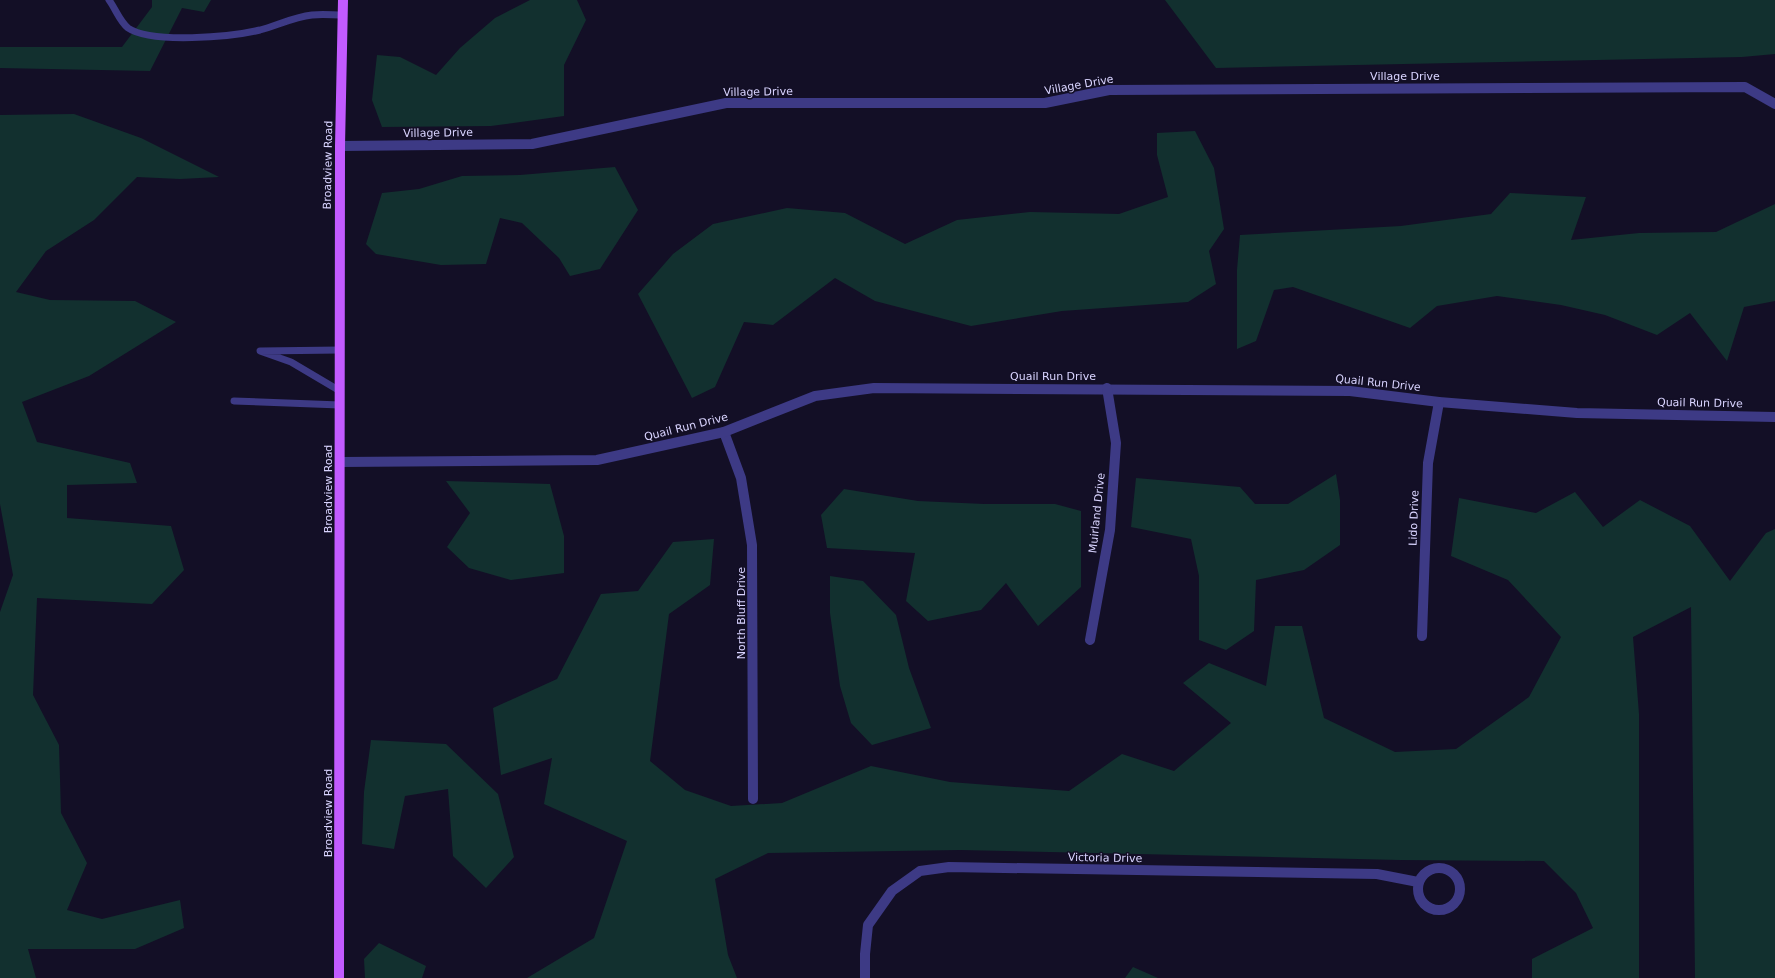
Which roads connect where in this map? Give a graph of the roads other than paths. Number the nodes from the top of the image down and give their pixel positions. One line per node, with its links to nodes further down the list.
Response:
1 (110, 0): 3 (lane)
2 (343, 0): 3 (main road, Broadview Road)
3 (343, 15): 5 (main road, Broadview Road)
4 (1775, 104): 5 (street, Village Drive)
5 (340, 146): 6 (main road, Broadview Road)
6 (340, 350): 8 (main road, Broadview Road); 8 (lane)
7 (1107, 388): 10 (street, Quail Run Drive); 13 (street, Quail Run Drive); 16 (street, Muirland Drive)
8 (340, 391): 11 (main road, Broadview Road)
9 (234, 401): 11 (lane)
10 (1440, 402): 12 (street, Quail Run Drive); 15 (street, Lido Drive)
11 (340, 405): 14 (main road, Broadview Road)
12 (1775, 417)
13 (724, 432): 14 (street, Quail Run Drive); 17 (street, North Bluff Drive)
14 (340, 462): 19 (main road, Broadview Road)
15 (1422, 636)
16 (1090, 640)
17 (753, 799)
18 (1418, 882): 18 (street); 20 (street, Victoria Drive)
19 (339, 978)
20 (864, 978)

